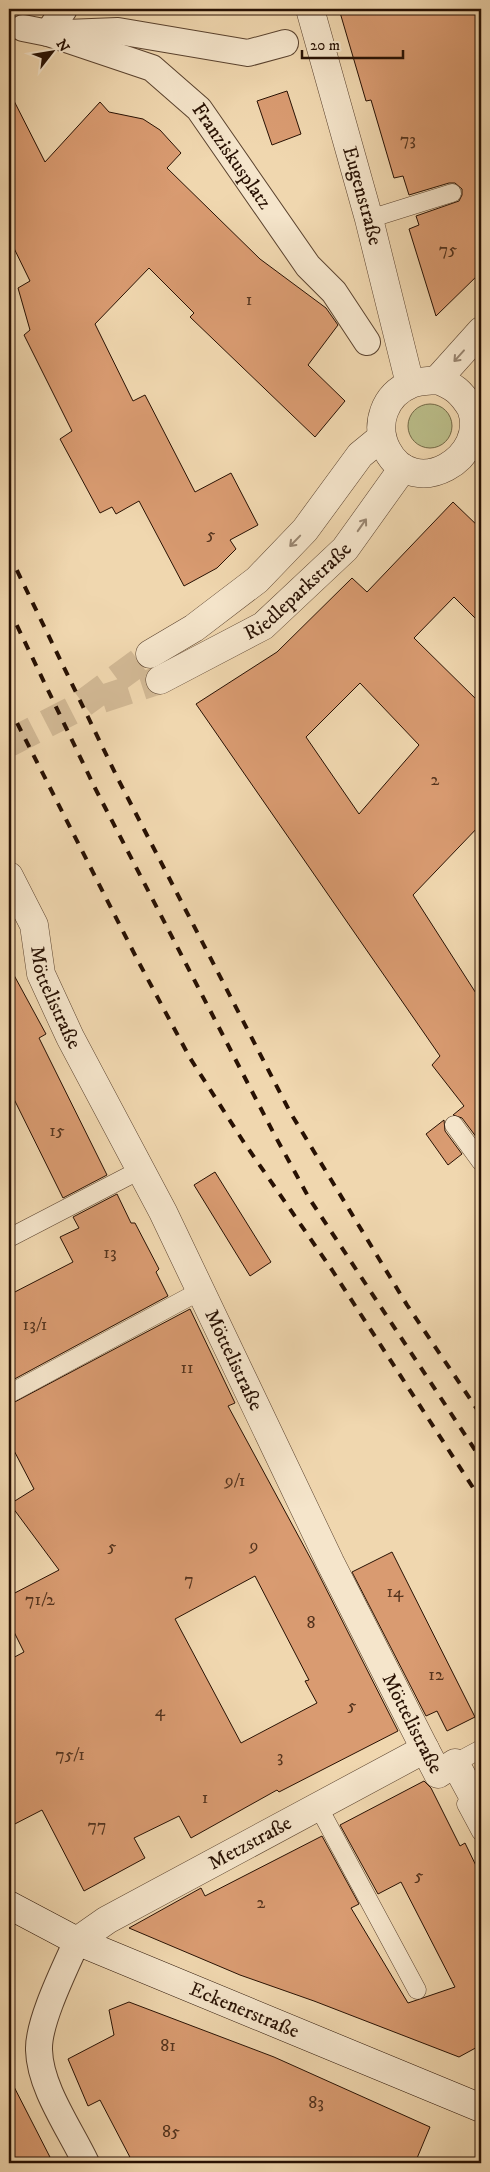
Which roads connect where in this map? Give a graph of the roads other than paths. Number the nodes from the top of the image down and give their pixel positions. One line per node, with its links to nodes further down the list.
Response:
1 (64, 9): 3 (street)
2 (310, 9): 6 (street, Eugenstraße)
3 (36, 31): 4 (street); 8 (street, Franziskusplatz)
4 (285, 44)
5 (452, 193): 6 (lane)
6 (370, 219): 10 (street, Eugenstraße)
7 (481, 331): 9 (street, one-way to 9)
8 (367, 342)
9 (437, 380): 10 (street); 11 (street)
10 (410, 384): 12 (street)
11 (478, 411): 13 (street)
12 (382, 437): 14 (street); 15 (street, Riedleparkstraße, one-way to 15)
13 (473, 466): 14 (street)
14 (403, 468): 16 (street, Riedleparkstraße, one-way to 14)
15 (150, 654)
16 (160, 680)
17 (9, 876): 20 (street, Möttelistraße)
18 (454, 1125): 19 (lane)
19 (481, 1162)
20 (140, 1170): 21 (lane); 22 (street, Möttelistraße)
21 (9, 1238)
22 (200, 1291): 23 (lane); 24 (street, Möttelistraße)
23 (9, 1394)
24 (424, 1749): 26 (street, Möttelistraße); 27 (street, Metzstraße)
25 (481, 1749): 26 (lane)
26 (451, 1766): 28 (street, Möttelistraße); 29 (lane)
27 (319, 1808): 31 (street, Metzstraße); 32 (lane)
28 (481, 1811)
29 (481, 1832)
30 (9, 1905): 31 (street, Eckenerstraße)
31 (77, 1941): 33 (street, Eckenerstraße); 34 (street)
32 (417, 1990)
33 (481, 2108)
34 (86, 2163)

